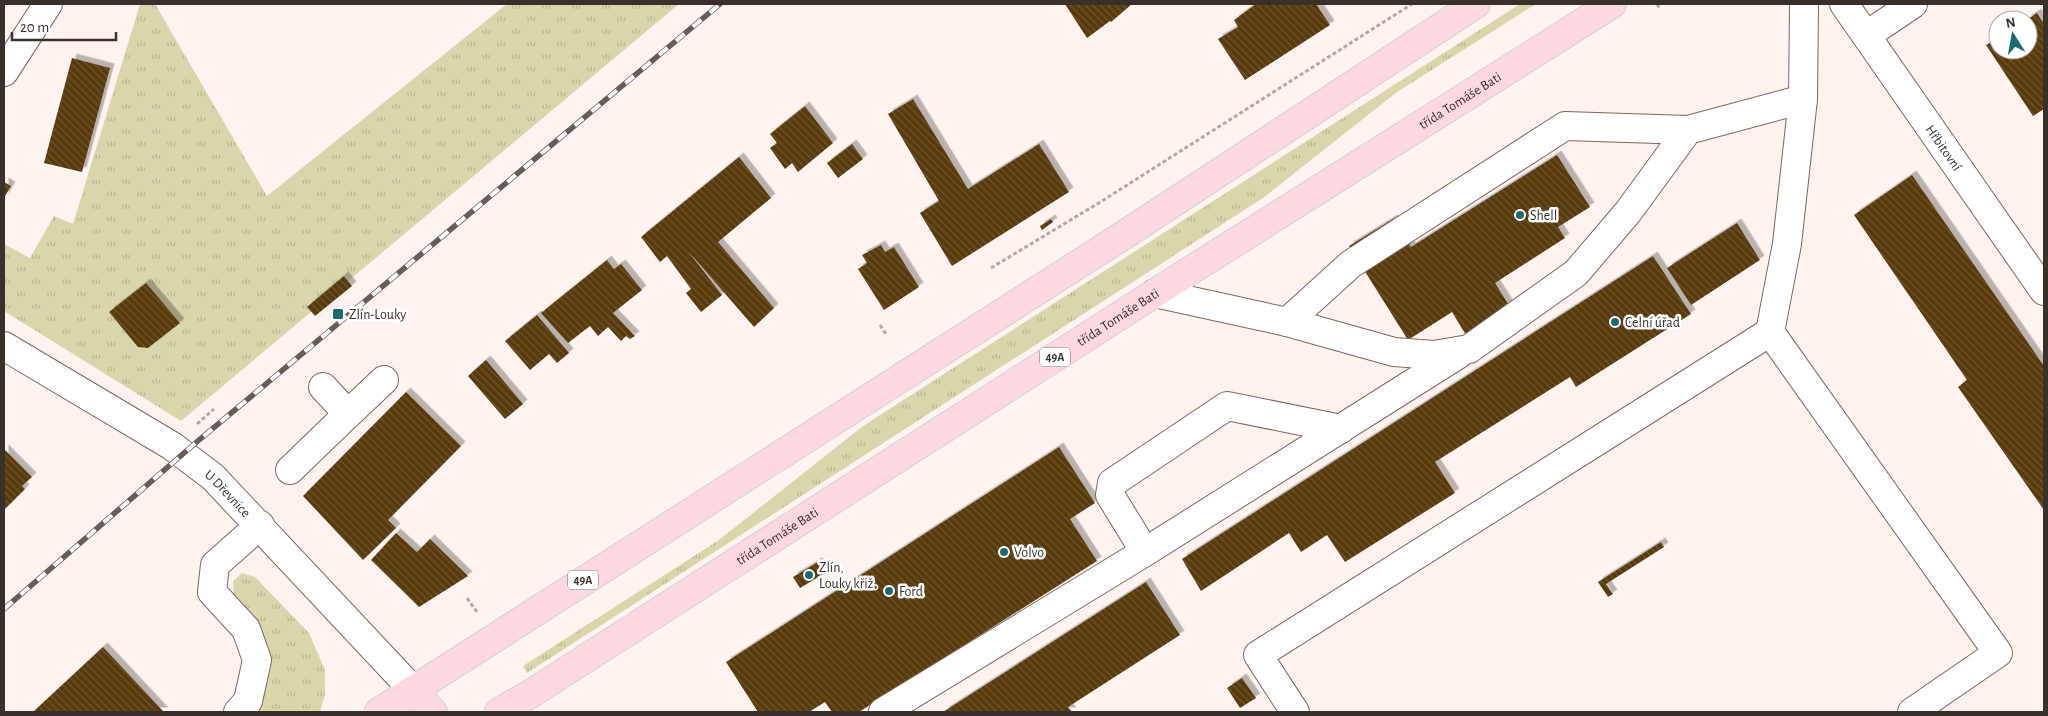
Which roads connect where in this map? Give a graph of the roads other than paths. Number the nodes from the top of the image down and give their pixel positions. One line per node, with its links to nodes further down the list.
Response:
1 (48, 4): 8 (street)
2 (1476, 4): 24 (main road, 49A)
3 (1612, 4): 12 (main road, třída Tomáše Bati / 49A)
4 (1804, 4): 9 (street)
5 (1844, 4): 7 (street, Hřbitovní)
6 (1914, 4): 7 (street)
7 (1866, 35): 11 (street, Hřbitovní)
8 (4, 72)
9 (1803, 99): 10 (street); 14 (street)
10 (1688, 130): 13 (street); 16 (street)
11 (2044, 291)
12 (1155, 293): 13 (street); 28 (main road, třída Tomáše Bati / 49A)
13 (1287, 322): 16 (street)
14 (1770, 332): 30 (street); 31 (street)
15 (4, 346): 22 (street, U Dřevnice)
16 (1469, 348): 20 (street)
17 (384, 380): 19 (street)
18 (324, 387): 19 (street)
19 (348, 414): 21 (street)
20 (1341, 429): 23 (street); 23 (street)
21 (290, 470)
22 (260, 525): 24 (street, U Dřevnice); 25 (street)
23 (1146, 552): 29 (street)
24 (413, 690): 26 (main road, 49A); 27 (main road)
25 (238, 712)
26 (379, 712)
27 (433, 712)
28 (499, 712)
29 (883, 712)
30 (1295, 712)
31 (1912, 712)

